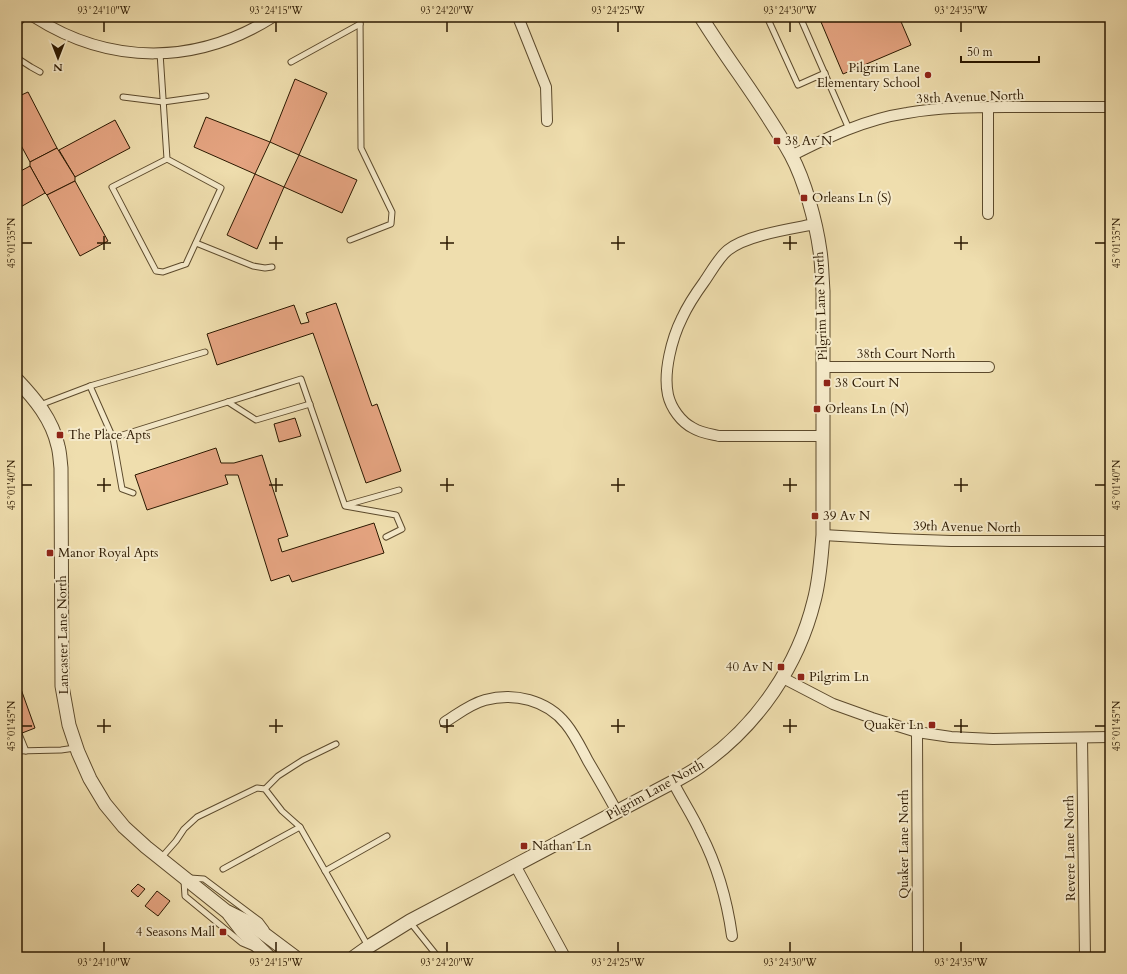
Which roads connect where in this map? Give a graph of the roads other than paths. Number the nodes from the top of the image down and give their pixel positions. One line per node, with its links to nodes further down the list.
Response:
1 (34, 17): 9 (street)
2 (273, 17): 9 (street)
3 (360, 17): 8 (lane)
4 (518, 17): 19 (street)
5 (701, 17): 21 (street, Pilgrim Lane North)
6 (767, 17): 13 (lane)
7 (800, 17): 13 (lane)
8 (360, 24): 11 (lane); 25 (lane)
9 (160, 53): 16 (lane)
10 (17, 58): 12 (lane)
11 (291, 62)
12 (40, 72)
13 (825, 73): 20 (lane)
14 (206, 96): 16 (lane)
15 (123, 97): 16 (lane)
16 (162, 102): 22 (lane)
17 (988, 107): 18 (street, 38th Avenue North); 20 (street, 38th Avenue North); 23 (street)
18 (1110, 107)
19 (547, 120)
20 (849, 129): 21 (street, 38th Avenue North)
21 (791, 156): 24 (street, Pilgrim Lane North)
22 (167, 159): 26 (lane); 26 (lane)
23 (988, 214)
24 (815, 224): 29 (street, Pilgrim Lane North); 36 (street)
25 (350, 240)
26 (196, 243): 27 (lane)
27 (272, 267)
28 (205, 352): 32 (lane)
29 (823, 367): 30 (street, 38th Court North); 36 (street, Pilgrim Lane North)
30 (989, 367)
31 (17, 380): 35 (street, Lancaster Lane North)
32 (90, 386): 35 (lane); 37 (lane)
33 (228, 402): 34 (lane); 34 (lane); 37 (lane)
34 (310, 404): 40 (lane)
35 (40, 405): 51 (street, Lancaster Lane North)
36 (823, 436): 41 (street, Pilgrim Lane North)
37 (113, 438): 39 (lane)
38 (399, 490): 40 (lane)
39 (133, 493)
40 (345, 506): 42 (lane)
41 (823, 535): 43 (street, 39th Avenue North); 44 (street, Pilgrim Lane North)
42 (386, 537)
43 (1110, 541)
44 (783, 678): 46 (street); 54 (street, Pilgrim Lane North)
45 (445, 722): 56 (street)
46 (917, 732): 49 (street); 73 (street, Quaker Lane North)
47 (19, 734): 53 (lane)
48 (1110, 737): 49 (street)
49 (1082, 738): 74 (street, Revere Lane North)
50 (336, 744): 55 (lane)
51 (76, 747): 53 (lane); 59 (street, Lancaster Lane North)
52 (17, 751): 53 (lane)
53 (26, 751)
54 (673, 782): 56 (street, Pilgrim Lane North); 66 (street)
55 (265, 789): 57 (lane); 59 (lane)
56 (617, 812): 60 (street, Pilgrim Lane North)
57 (300, 827): 61 (lane); 62 (lane)
58 (387, 836): 62 (lane)
59 (161, 859): 63 (street, Lancaster Lane North)
60 (515, 865): 65 (street, Pilgrim Lane North); 72 (street)
61 (223, 869)
62 (325, 871): 68 (lane)
63 (184, 877): 64 (street, Lancaster Lane North); 67 (lane); 69 (lane)
64 (226, 911): 67 (street, Lancaster Lane North); 69 (street, Lancaster Lane North)
65 (410, 921): 68 (street, Pilgrim Lane North); 71 (lane)
66 (732, 936)
67 (276, 943): 70 (street, Lancaster Lane North)
68 (362, 953)
69 (267, 955)
70 (295, 957)
71 (438, 957)
72 (565, 957)
73 (918, 957)
74 (1085, 957)

